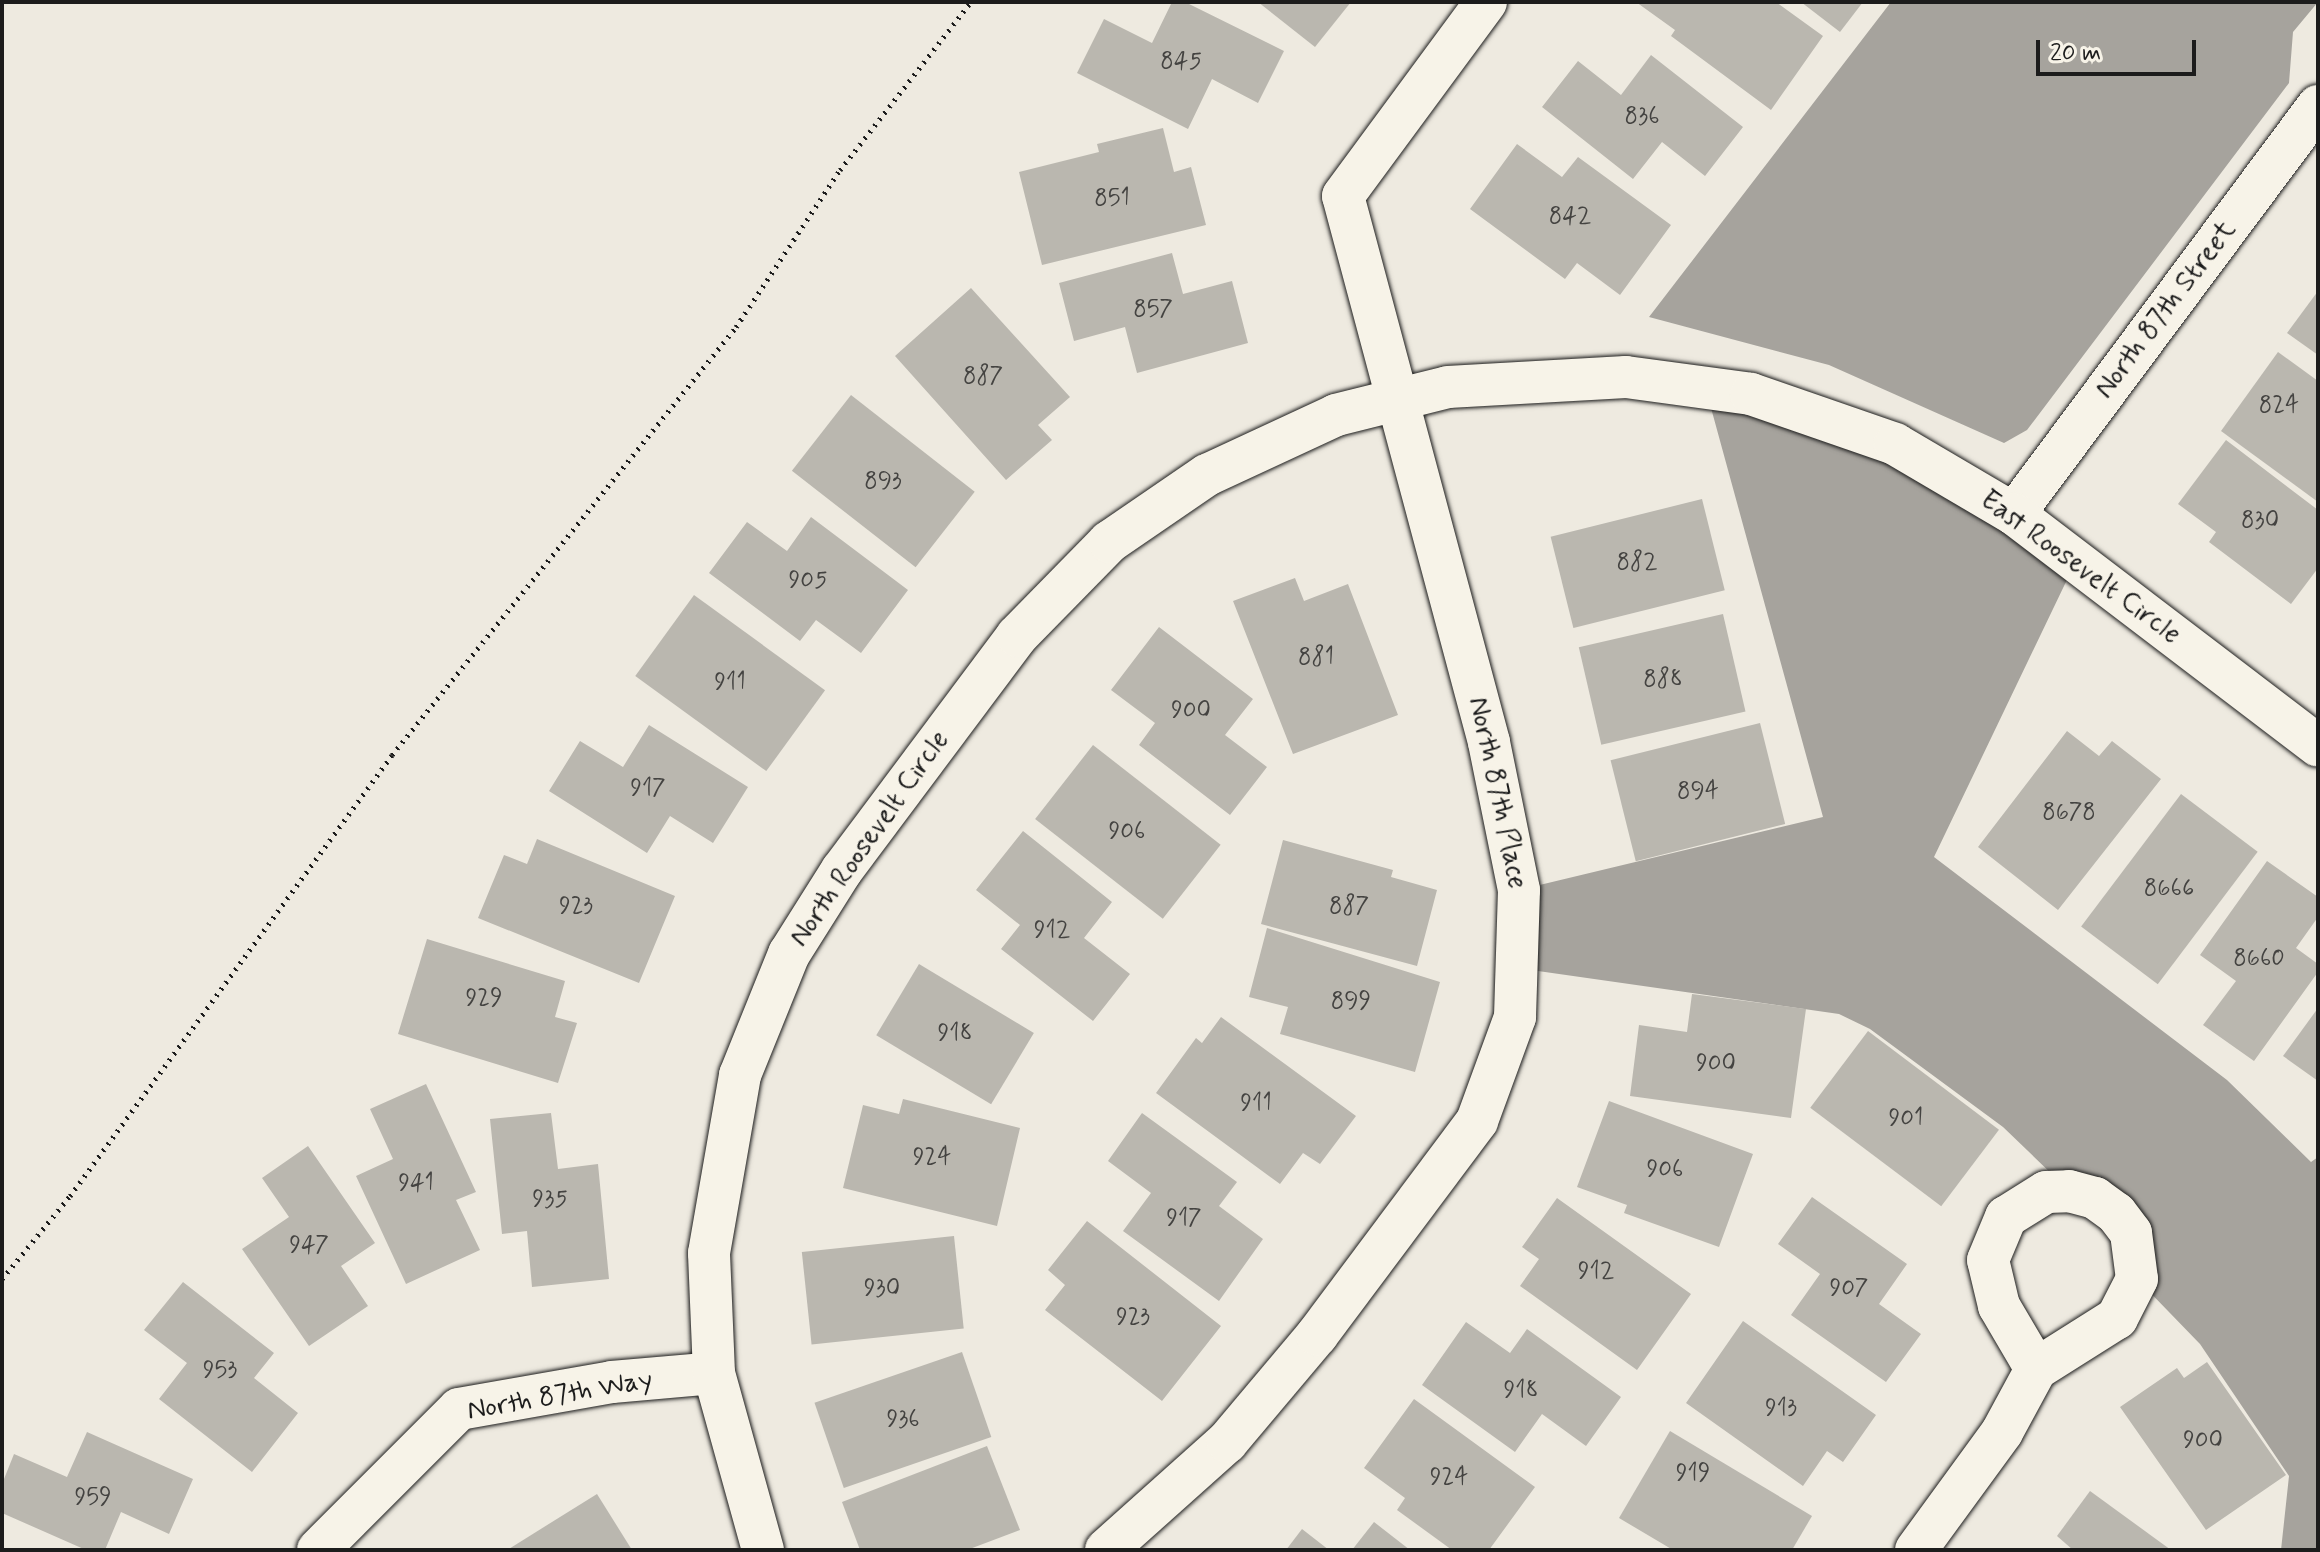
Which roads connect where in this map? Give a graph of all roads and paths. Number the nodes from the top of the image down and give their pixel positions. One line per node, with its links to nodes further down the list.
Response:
1 (971, 2): 7 (path)
2 (1486, 2): 4 (street, North 87th Place)
3 (2318, 106): 5 (street, North 87th Street)
4 (1398, 396): 5 (street, East Roosevelt Circle); 9 (street, North Roosevelt Circle); 12 (street, North 87th Place)
5 (2014, 514): 6 (street, East Roosevelt Circle)
6 (2318, 746)
7 (2, 1279)
8 (2036, 1369): 13 (street)
9 (714, 1373): 10 (street, North 87th Way); 11 (street, North Roosevelt Circle)
10 (318, 1550)
11 (763, 1550)
12 (1106, 1550)
13 (1916, 1550)

